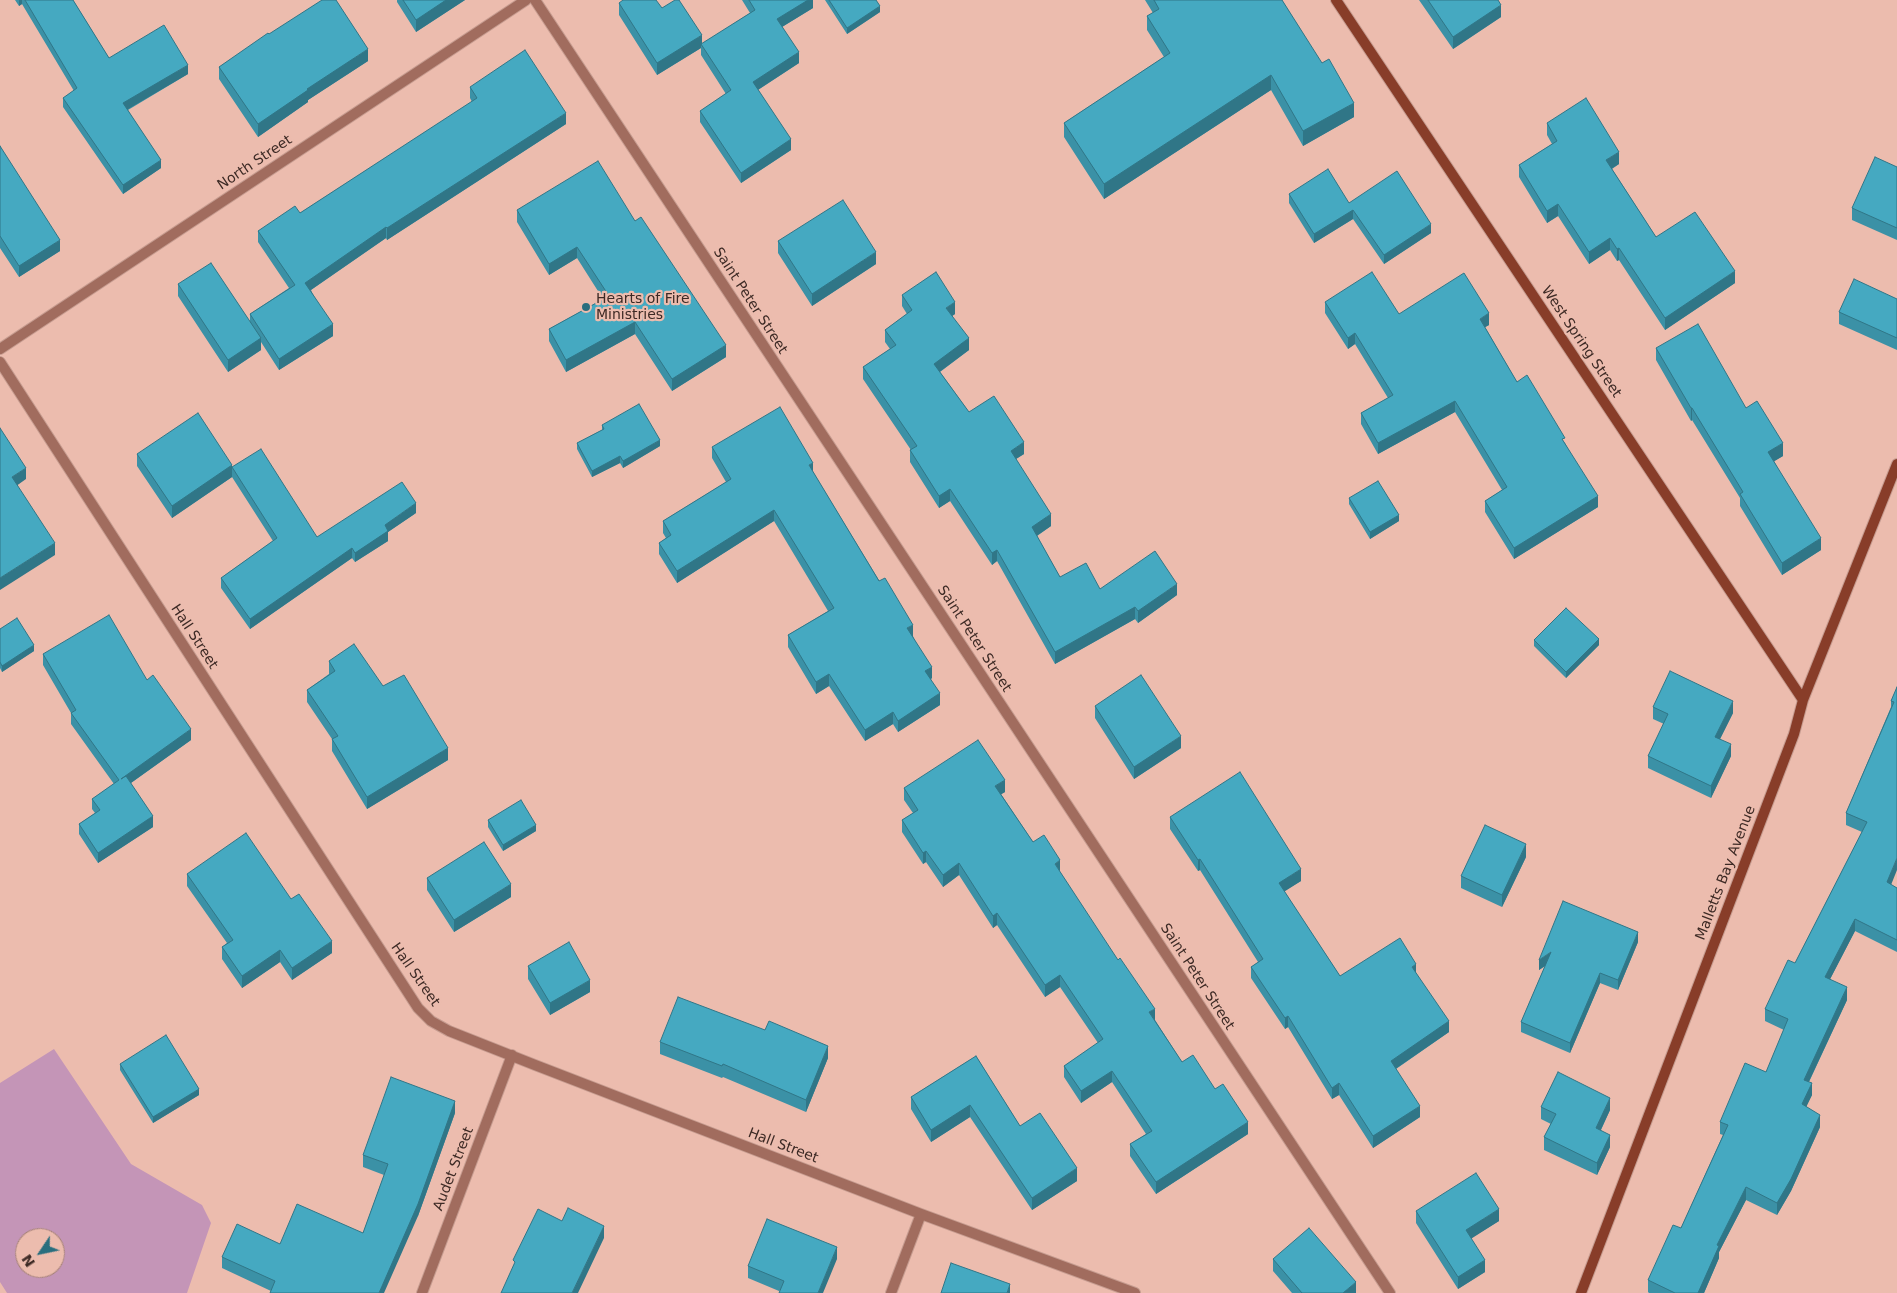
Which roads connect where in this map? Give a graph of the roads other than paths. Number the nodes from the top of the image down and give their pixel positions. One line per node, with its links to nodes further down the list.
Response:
1 (526, 0): 4 (street, North Street)
2 (535, 0): 13 (street, Saint Peter Street)
3 (1336, 0): 7 (street, West Spring Street)
4 (0, 349)
5 (0, 362): 8 (street, Hall Street)
6 (1897, 464): 7 (street, Malletts Bay Avenue)
7 (1803, 700): 14 (street, Malletts Bay Avenue)
8 (512, 1056): 9 (street, Hall Street); 10 (street, Audet Street)
9 (921, 1214): 11 (street); 12 (street, Hall Street)
10 (422, 1293)
11 (891, 1293)
12 (1134, 1293)
13 (1390, 1293)
14 (1581, 1293)

